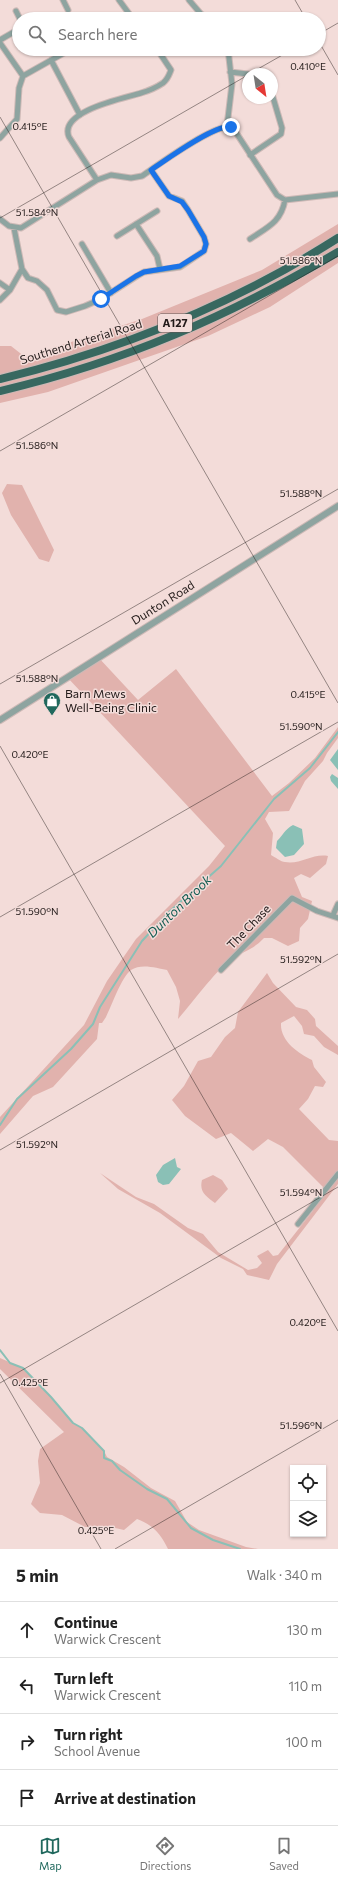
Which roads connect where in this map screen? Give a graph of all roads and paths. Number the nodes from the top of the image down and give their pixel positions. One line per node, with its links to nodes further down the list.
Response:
1 (63, 0): 4 (street)
2 (119, 0): 5 (street)
3 (189, 0): 6 (street)
4 (68, 10)
5 (126, 12)
6 (199, 12)
7 (12, 33): 8 (street)
8 (0, 40)
9 (0, 43): 16 (street)
10 (58, 56): 13 (street)
11 (162, 56): 18 (street)
12 (229, 56): 14 (street)
13 (51, 60): 16 (street); 18 (street)
14 (230, 72): 15 (street); 19 (street)
15 (242, 73)
16 (23, 76): 20 (street)
17 (275, 104): 21 (street)
18 (80, 115): 23 (street)
19 (227, 126): 21 (street); 22 (street)
20 (0, 138)
21 (250, 155): 25 (street)
22 (151, 170): 23 (street); 36 (street)
23 (97, 180): 29 (street)
24 (338, 194): 25 (street)
25 (285, 200): 32 (street)
26 (157, 211): 28 (street)
27 (0, 219): 29 (street)
28 (136, 224): 30 (street); 36 (street)
29 (14, 228): 35 (street)
30 (116, 236)
31 (338, 238): 41 (highway, Southend Arterial Road / A127)
32 (250, 239)
33 (82, 244): 39 (street)
34 (338, 252): 42 (highway, Southend Arterial Road / A127)
35 (22, 269): 38 (street); 39 (street)
36 (160, 269): 39 (street)
37 (0, 283): 38 (street)
38 (10, 290): 40 (street)
39 (111, 293)
40 (0, 300)
41 (0, 379)
42 (0, 391)
43 (338, 506): 44 (street, Dunton Road)
44 (0, 720)
45 (338, 904): 46 (street)
46 (336, 917): 47 (street, The Chase)
47 (221, 970)
48 (338, 1174): 49 (street)
49 (298, 1224)

